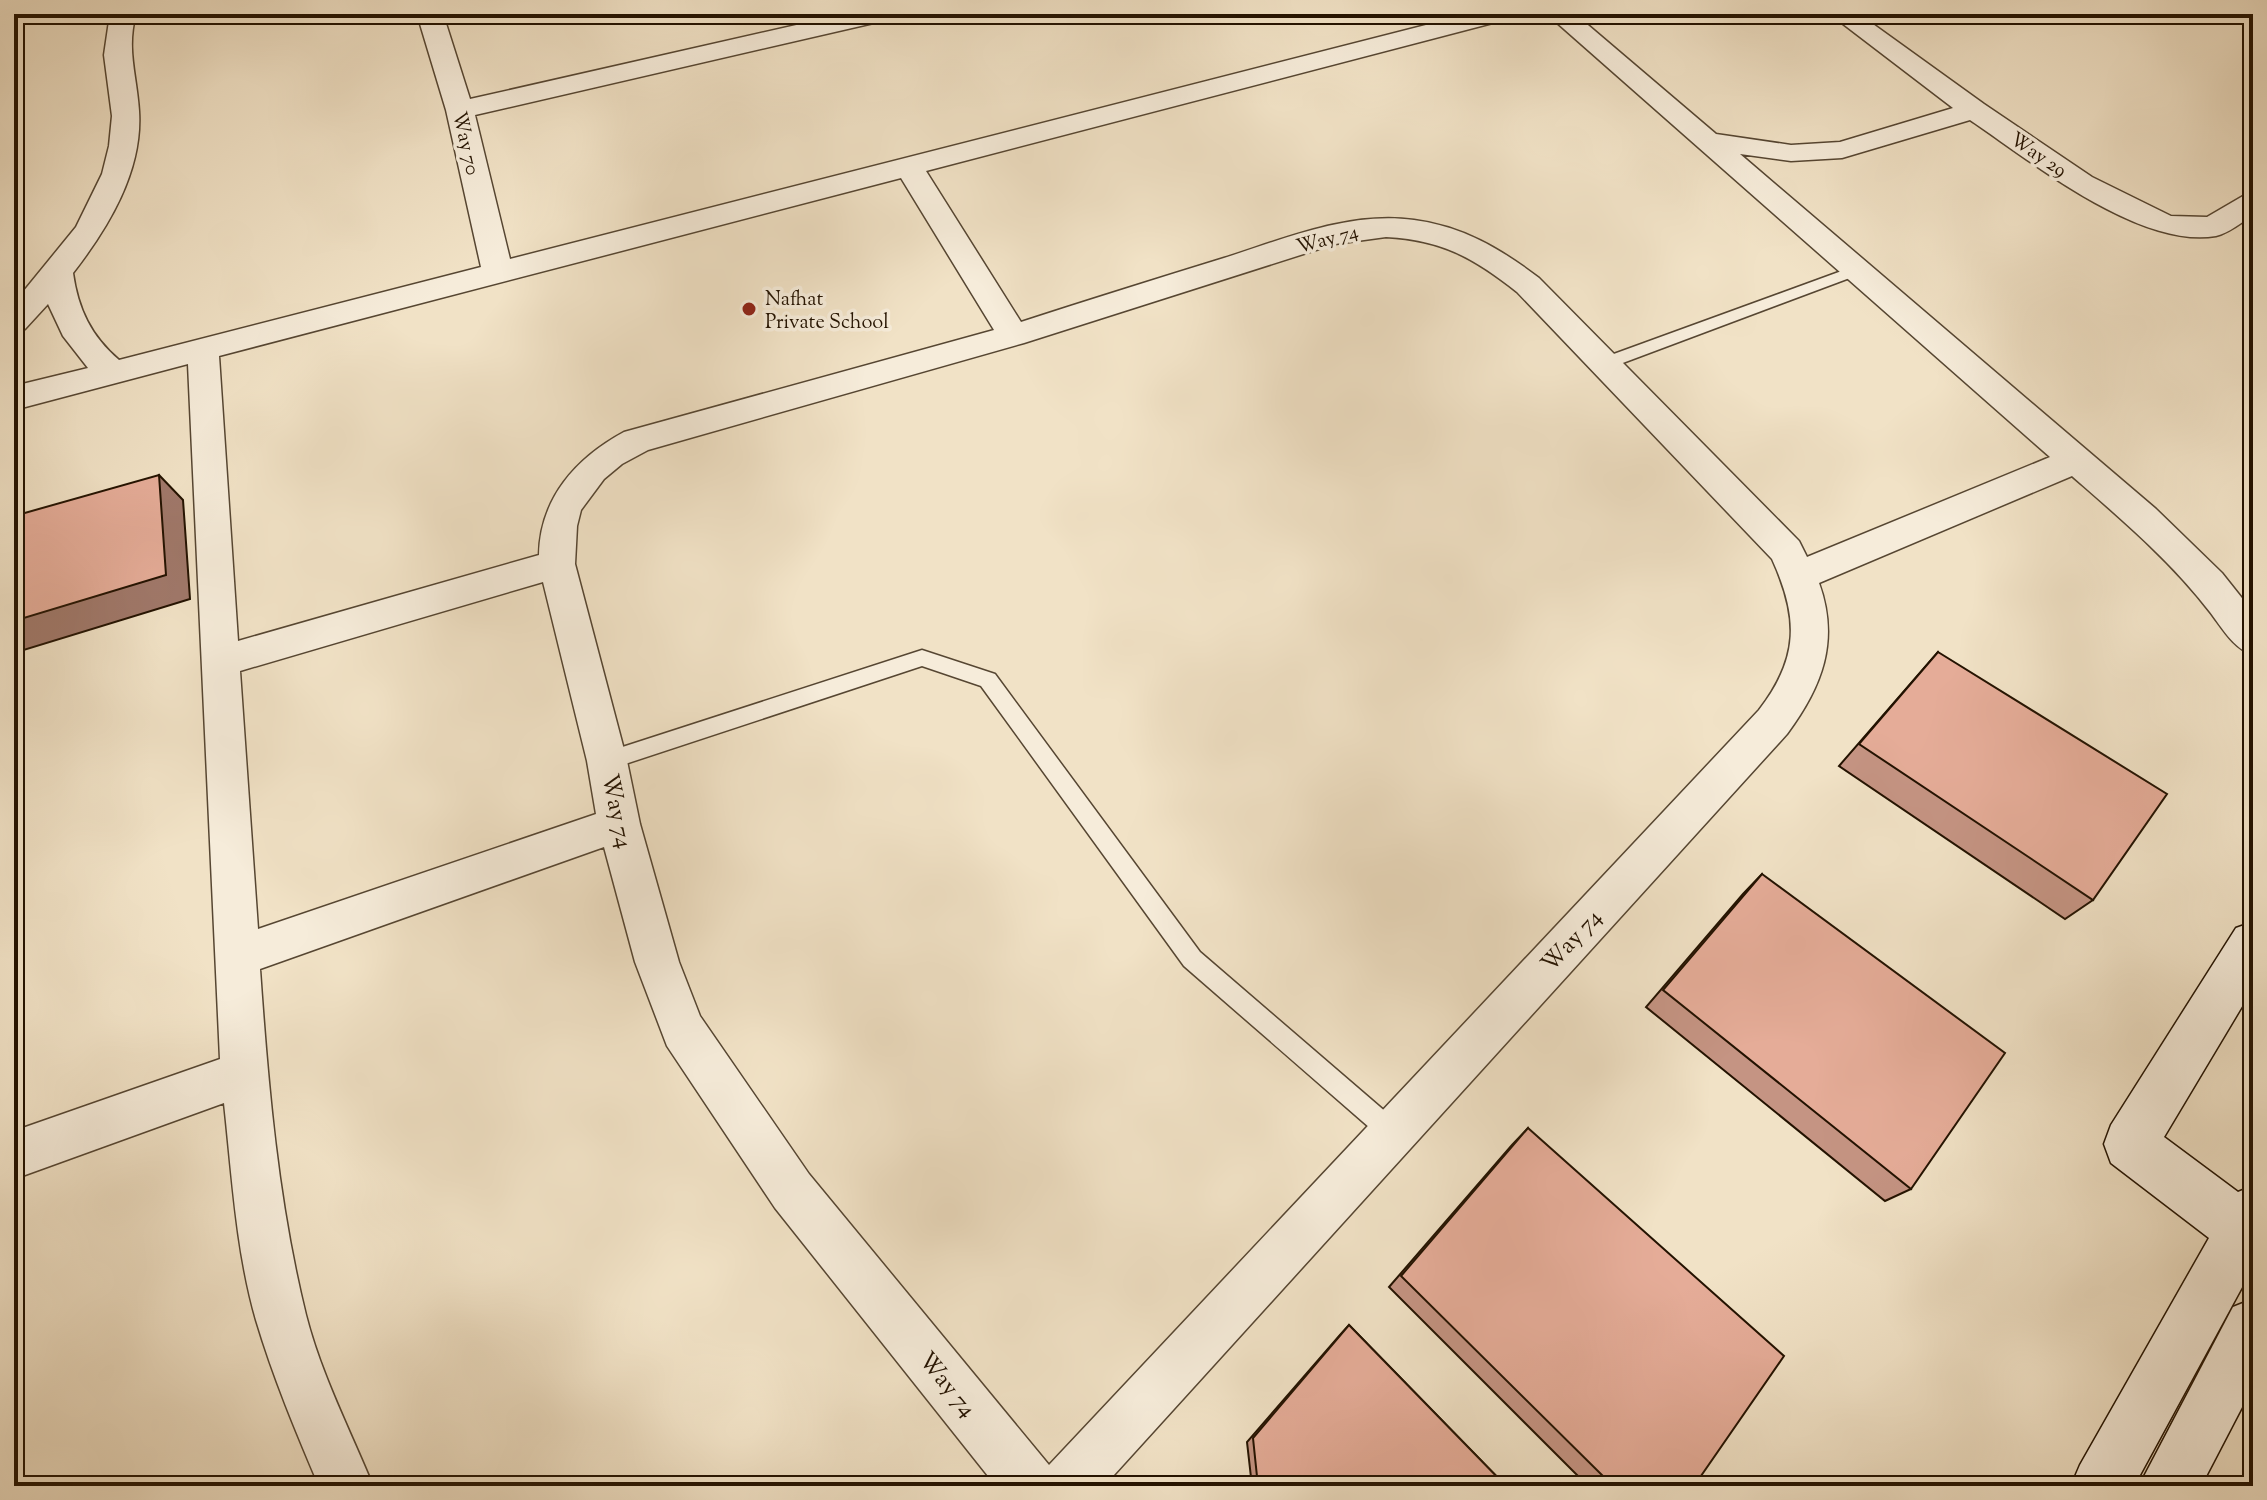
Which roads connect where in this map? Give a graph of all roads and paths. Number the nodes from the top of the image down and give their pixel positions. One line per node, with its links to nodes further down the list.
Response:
1 (123, 14): 15 (street)
2 (430, 14): 7 (street, Way 70)
3 (878, 14): 7 (street)
4 (1499, 14): 11 (street)
5 (1560, 14): 9 (street)
6 (1843, 14): 8 (street, Way 29)
7 (460, 110): 16 (street, Way 70)
8 (1974, 110): 10 (street); 13 (street, Way 29)
9 (1710, 141): 10 (street); 12 (street)
10 (1842, 150): 12 (street)
11 (909, 167): 16 (street); 18 (street)
12 (1805, 193): 14 (street)
13 (2253, 202)
14 (1858, 270): 20 (lane); 23 (street)
15 (58, 272): 17 (street); 21 (street)
16 (498, 273): 19 (street)
17 (14, 322)
18 (1013, 335): 20 (street, Way 74); 24 (street, Way 74)
19 (203, 350): 21 (street); 27 (street)
20 (1606, 363): 25 (street, Way 74)
21 (113, 372): 22 (street)
22 (14, 398)
23 (2077, 460): 25 (street); 26 (street)
24 (557, 564): 27 (street); 28 (street, Way 74)
25 (1799, 576): 33 (street, Way 74)
26 (2253, 640)
27 (221, 661): 31 (street)
28 (607, 761): 29 (street, Way 74); 33 (lane)
29 (619, 824): 31 (street); 38 (street, Way 74)
30 (2253, 944): 35 (main road)
31 (237, 957): 32 (street)
32 (244, 1073): 34 (street); 37 (street)
33 (1393, 1133): 39 (street, Way 74)
34 (14, 1155)
35 (2248, 1221): 40 (main road)
36 (2253, 1327): 41 (main road)
37 (346, 1486)
38 (1031, 1486)
39 (1067, 1486)
40 (2101, 1486)
41 (2169, 1486)

